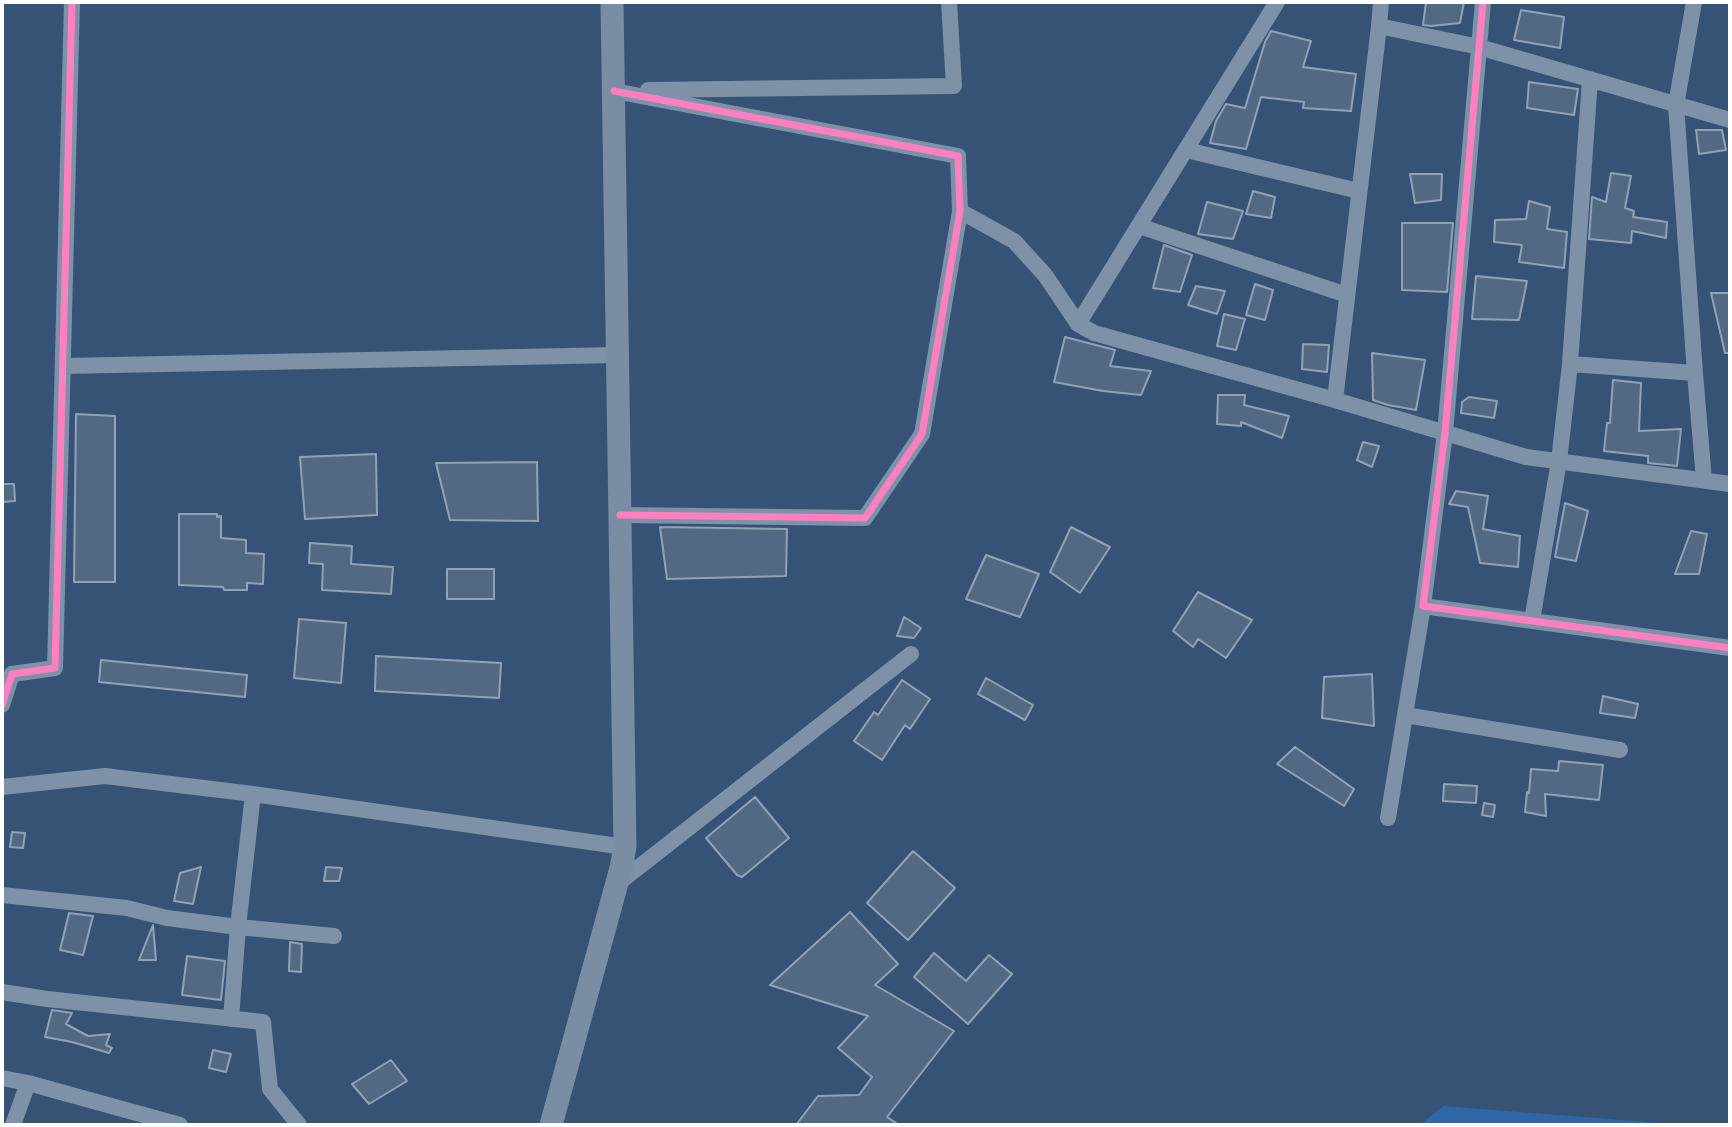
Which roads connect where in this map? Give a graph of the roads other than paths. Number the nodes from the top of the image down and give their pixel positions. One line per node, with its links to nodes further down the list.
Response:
1 (72, 2): 22 (street)
2 (612, 2): 11 (main road)
3 (949, 2): 11 (street)
4 (1277, 2): 14 (street)
5 (1381, 2): 8 (street)
6 (1483, 2): 9 (street)
7 (1694, 2): 12 (street)
8 (1379, 26): 9 (street); 15 (street)
9 (1479, 47): 10 (street); 25 (street)
10 (1590, 79): 12 (street); 21 (street)
11 (614, 91): 16 (street); 20 (main road)
12 (1676, 105): 13 (street); 23 (street)
13 (1730, 120)
14 (1186, 150): 15 (street); 17 (street)
15 (1359, 191): 18 (street)
16 (960, 211): 19 (street); 29 (street)
17 (1139, 226): 18 (street); 19 (street)
18 (1347, 295): 24 (street)
19 (1078, 324): 24 (street)
20 (618, 355): 22 (street); 29 (main road)
21 (1570, 364): 23 (street); 26 (street)
22 (62, 366): 34 (street)
23 (1695, 373): 27 (street)
24 (1335, 400): 25 (street)
25 (1445, 433): 26 (street); 30 (street)
26 (1559, 461): 27 (street); 31 (street)
27 (1704, 481): 28 (street)
28 (1730, 484)
29 (620, 515): 41 (main road)
30 (1423, 606): 31 (street); 36 (street)
31 (1532, 621): 32 (street)
32 (1730, 648)
33 (911, 654): 42 (street)
34 (7, 673): 35 (street)
35 (2, 705)
36 (1405, 715): 37 (street); 40 (street)
37 (1620, 750)
38 (2, 787): 39 (street)
39 (253, 794): 41 (street); 44 (street)
40 (1388, 818)
41 (625, 847): 42 (main road)
42 (616, 885): 53 (main road)
43 (2, 895): 44 (street)
44 (238, 927): 45 (street); 47 (street)
45 (334, 936)
46 (2, 992): 47 (street)
47 (231, 1019): 52 (street)
48 (2, 1078): 49 (street)
49 (28, 1083): 50 (street); 51 (street)
50 (13, 1125)
51 (180, 1125)
52 (299, 1125)
53 (551, 1125)

